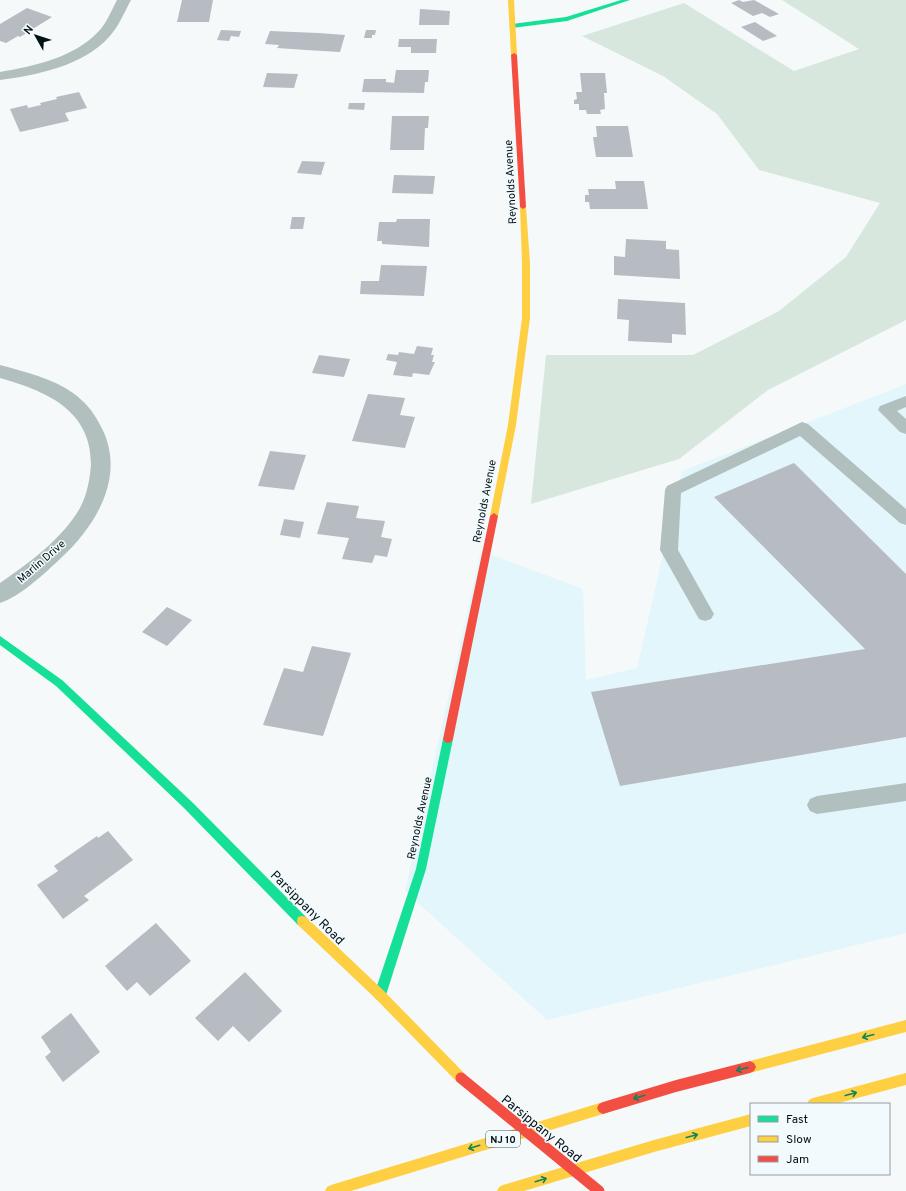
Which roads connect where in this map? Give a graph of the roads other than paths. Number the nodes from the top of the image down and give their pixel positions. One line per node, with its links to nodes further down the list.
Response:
1 (124, 0): 5 (street)
2 (511, 0): 4 (street, Reynolds Avenue)
3 (626, 0): 4 (street)
4 (512, 26): 15 (street, Reynolds Avenue)
5 (0, 76)
6 (0, 371): 10 (street, Marlin Drive)
7 (906, 401): 8 (lane)
8 (906, 428)
9 (906, 519): 11 (lane)
10 (0, 594)
11 (705, 614)
12 (0, 640): 15 (street, Parsippany Road)
13 (906, 792): 14 (lane)
14 (816, 805)
15 (380, 995): 22 (street, Parsippany Road, bridge)
16 (906, 1026): 20 (street, NJ 10, one-way to 20)
17 (906, 1079): 18 (street, one-way to 17)
18 (817, 1103)
19 (750, 1120): 21 (street, one-way to 19)
20 (331, 1191)
21 (503, 1191)
22 (599, 1191)

